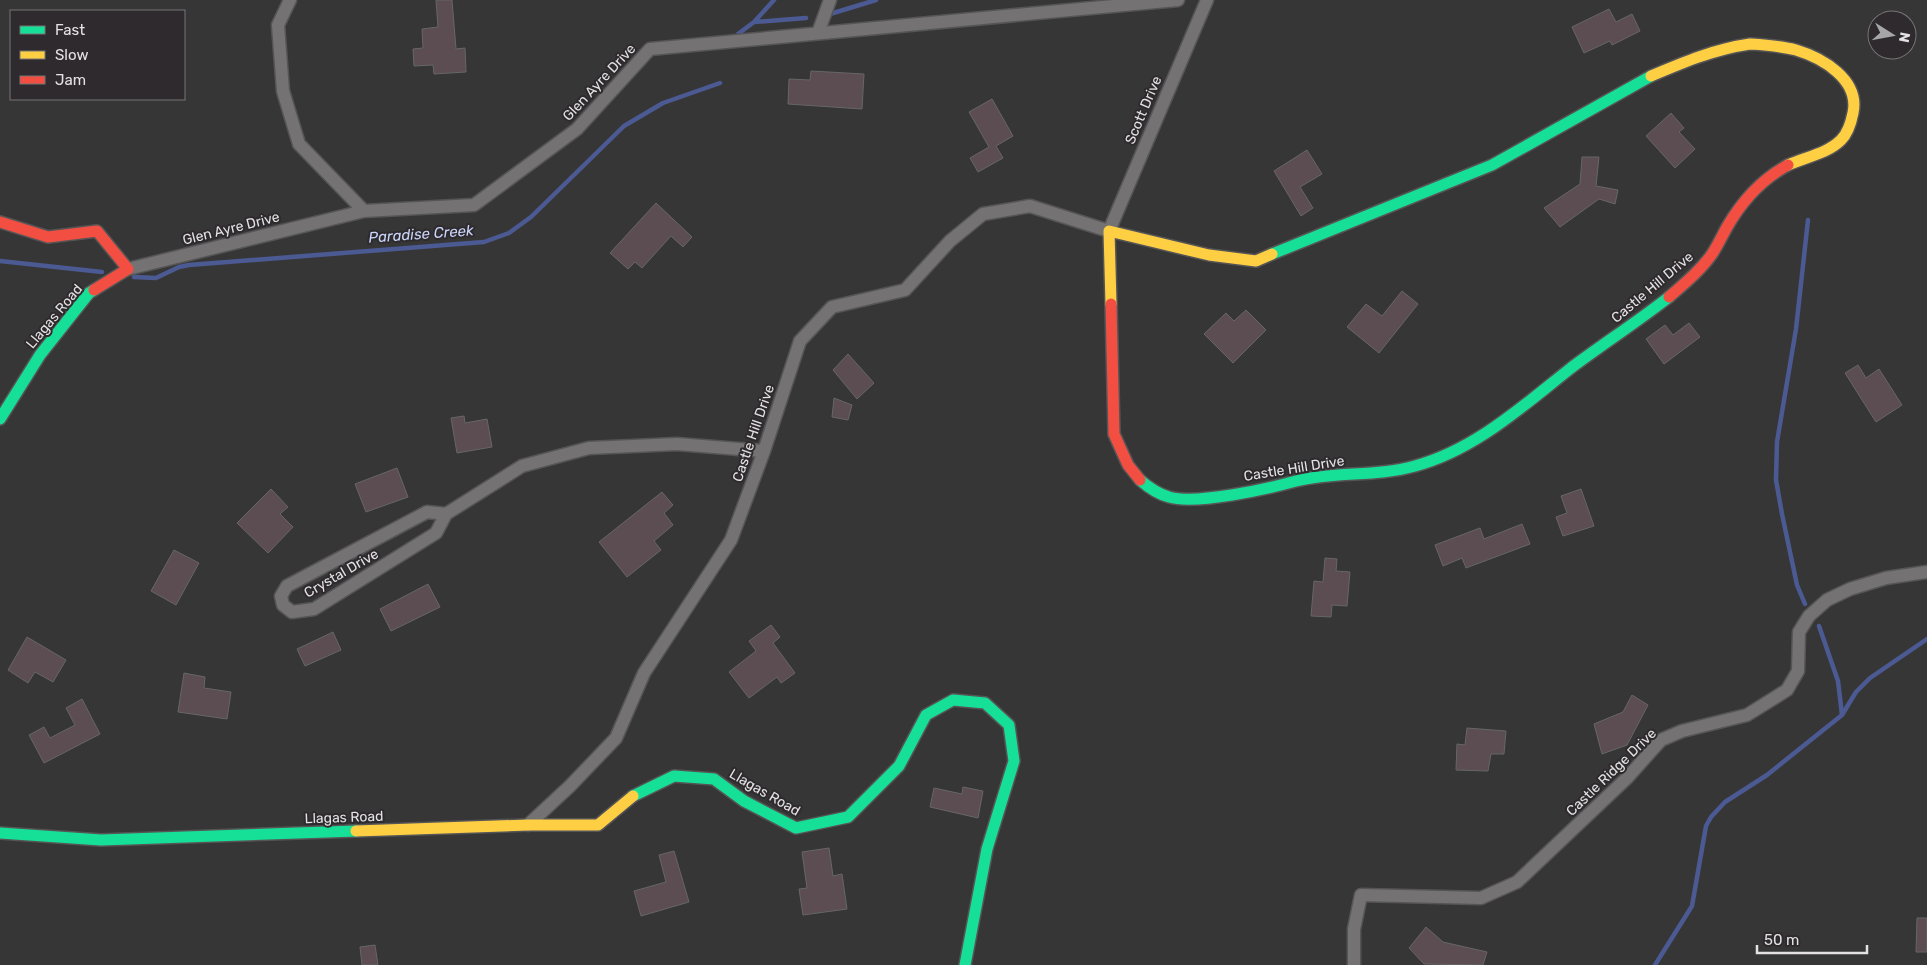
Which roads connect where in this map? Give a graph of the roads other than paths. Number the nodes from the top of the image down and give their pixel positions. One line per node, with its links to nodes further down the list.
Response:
1 (290, 0): 6 (street)
2 (830, 0): 5 (street)
3 (1178, 0): 5 (street, Glen Ayre Drive)
4 (1207, 0): 8 (street, Scott Drive)
5 (818, 33): 6 (street, Glen Ayre Drive)
6 (364, 211): 9 (street, Glen Ayre Drive)
7 (0, 222): 9 (street)
8 (1109, 231): 8 (street, Castle Hill Drive); 11 (street, Castle Hill Drive)
9 (128, 268): 10 (street, Llagas Road)
10 (0, 419)
11 (764, 451): 12 (street, Crystal Drive); 14 (street, Castle Hill Drive)
12 (446, 514): 12 (street, Crystal Drive)
13 (1927, 572): 17 (street, Castle Ridge Drive)
14 (528, 825): 15 (street, Llagas Road); 16 (street, Llagas Road)
15 (0, 833)
16 (965, 965)
17 (1354, 965)

